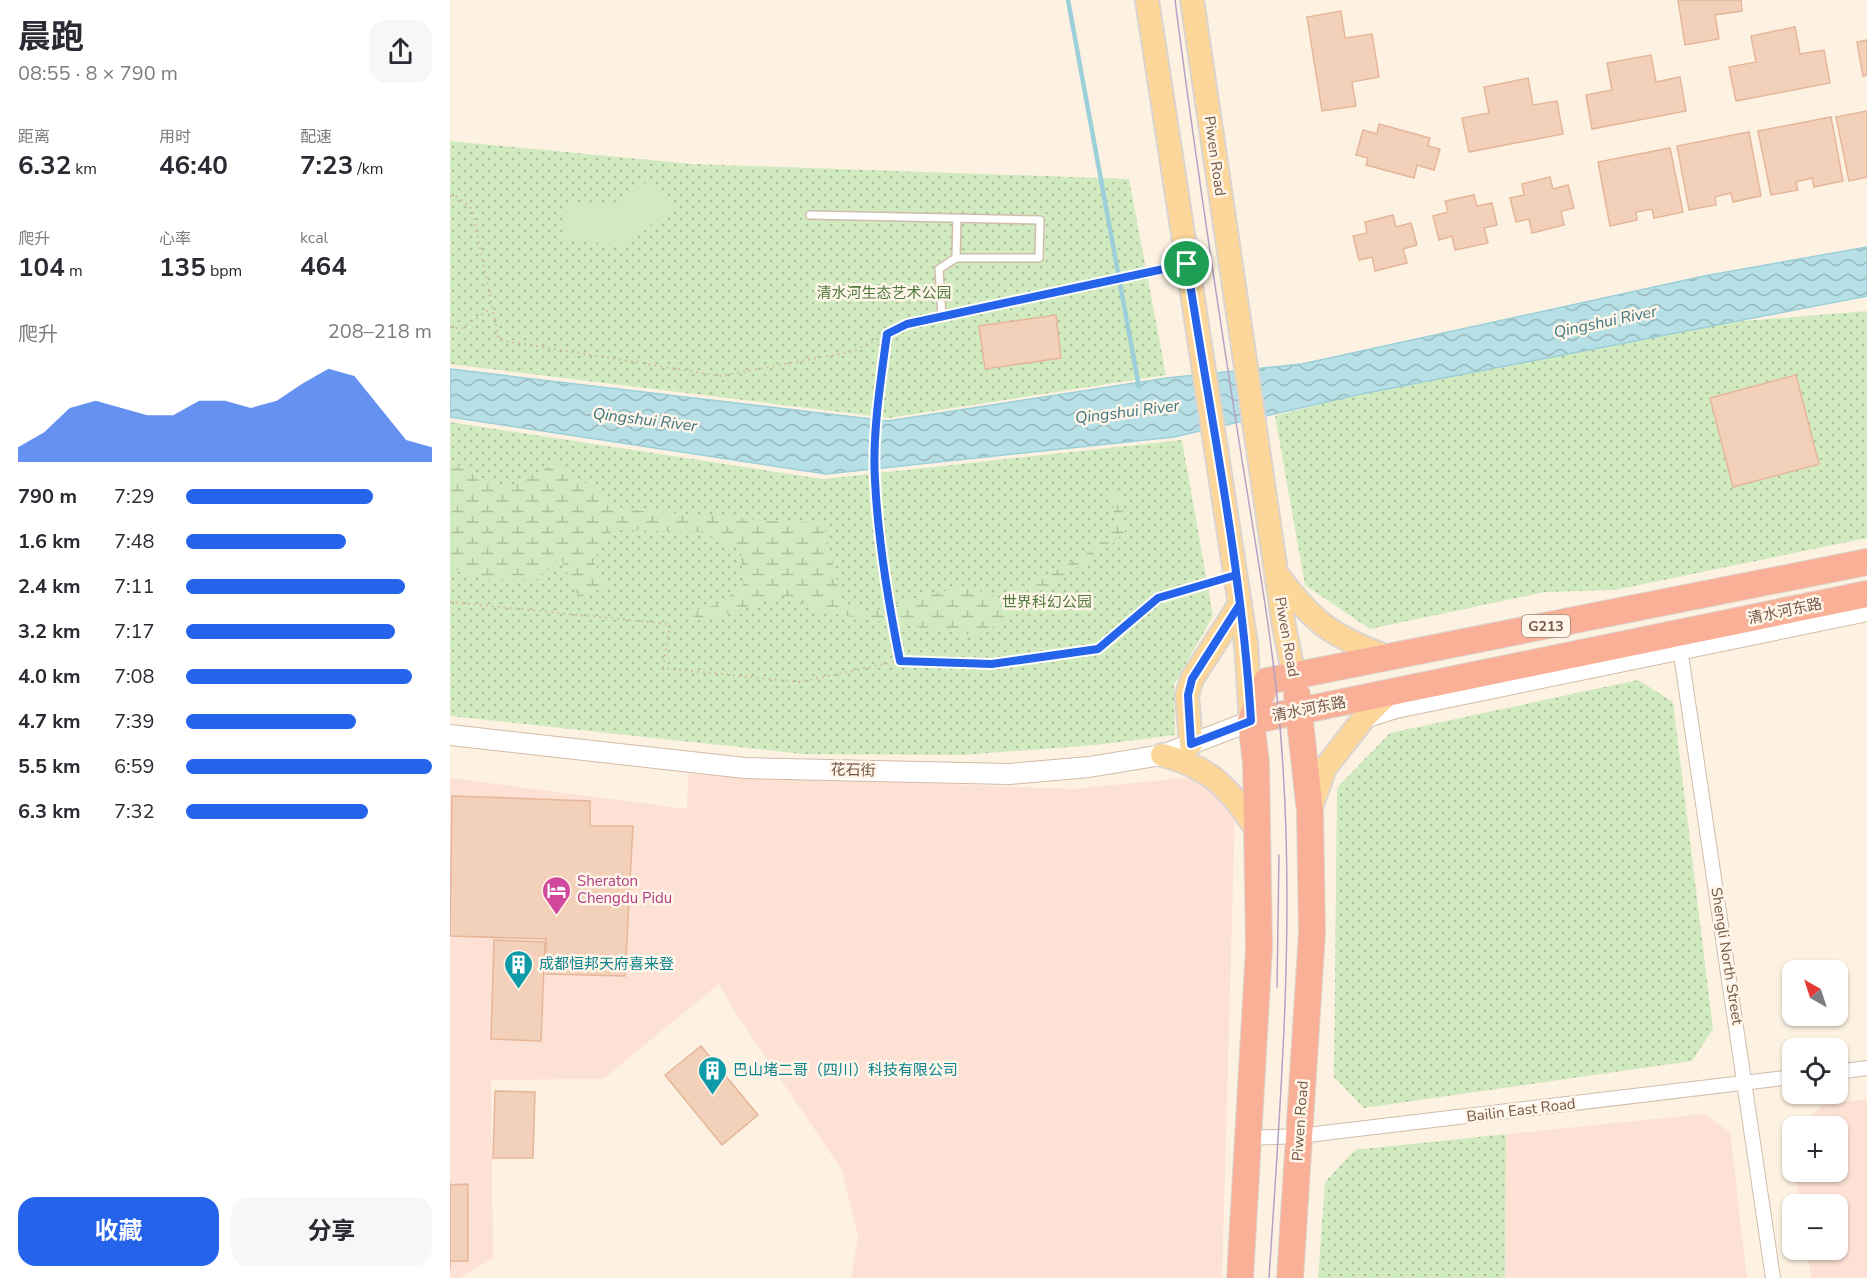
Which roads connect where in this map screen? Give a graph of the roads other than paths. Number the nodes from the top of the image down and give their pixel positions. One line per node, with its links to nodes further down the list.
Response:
1 (1147, 0): 6 (main road)
2 (1193, 0): 8 (main road, Piwen Road)
3 (810, 215): 4 (lane)
4 (957, 218): 5 (lane); 5 (lane)
5 (956, 258): 6 (lane)
6 (1187, 264): 10 (main road)
7 (1867, 562): 13 (highway, 清水河东路 / G213)
8 (1276, 574): 13 (main road); 14 (main road, Piwen Road)
9 (1867, 594): 12 (highway, 清水河东路 / G213)
10 (1240, 604): 18 (main road); 20 (main road)
11 (1867, 611): 12 (street)
12 (1679, 641): 15 (highway, 清水河东路 / G213); 17 (street); 27 (street, Shengli North Street)
13 (1388, 657): 14 (highway, 清水河东路 / G213)
14 (1294, 676): 16 (highway, Piwen Road); 18 (highway, 清水河东路 / G213)
15 (1387, 695): 16 (highway, 清水河东路 / G213); 17 (main road)
16 (1300, 710): 18 (highway, 清水河东路); 22 (highway, Piwen Road)
17 (1364, 718): 22 (main road)
18 (1251, 721): 20 (street, 花石街); 23 (highway, G213)
19 (450, 735): 21 (street, 花石街)
20 (1191, 744): 21 (street, 花石街)
21 (1162, 756): 23 (main road)
22 (1310, 812): 28 (highway, Piwen Road)
23 (1257, 830): 29 (highway, G213)
24 (1867, 1068): 25 (street)
25 (1848, 1071)
26 (1782, 1078): 27 (street, Bailin East Road)
27 (1746, 1083): 28 (street, Bailin East Road); 32 (street, Shengli North Street)
28 (1299, 1136): 29 (street, Bailin East Road); 31 (highway, Piwen Road)
29 (1249, 1138): 30 (highway, G213)
30 (1240, 1278)
31 (1290, 1278)
32 (1773, 1278)

